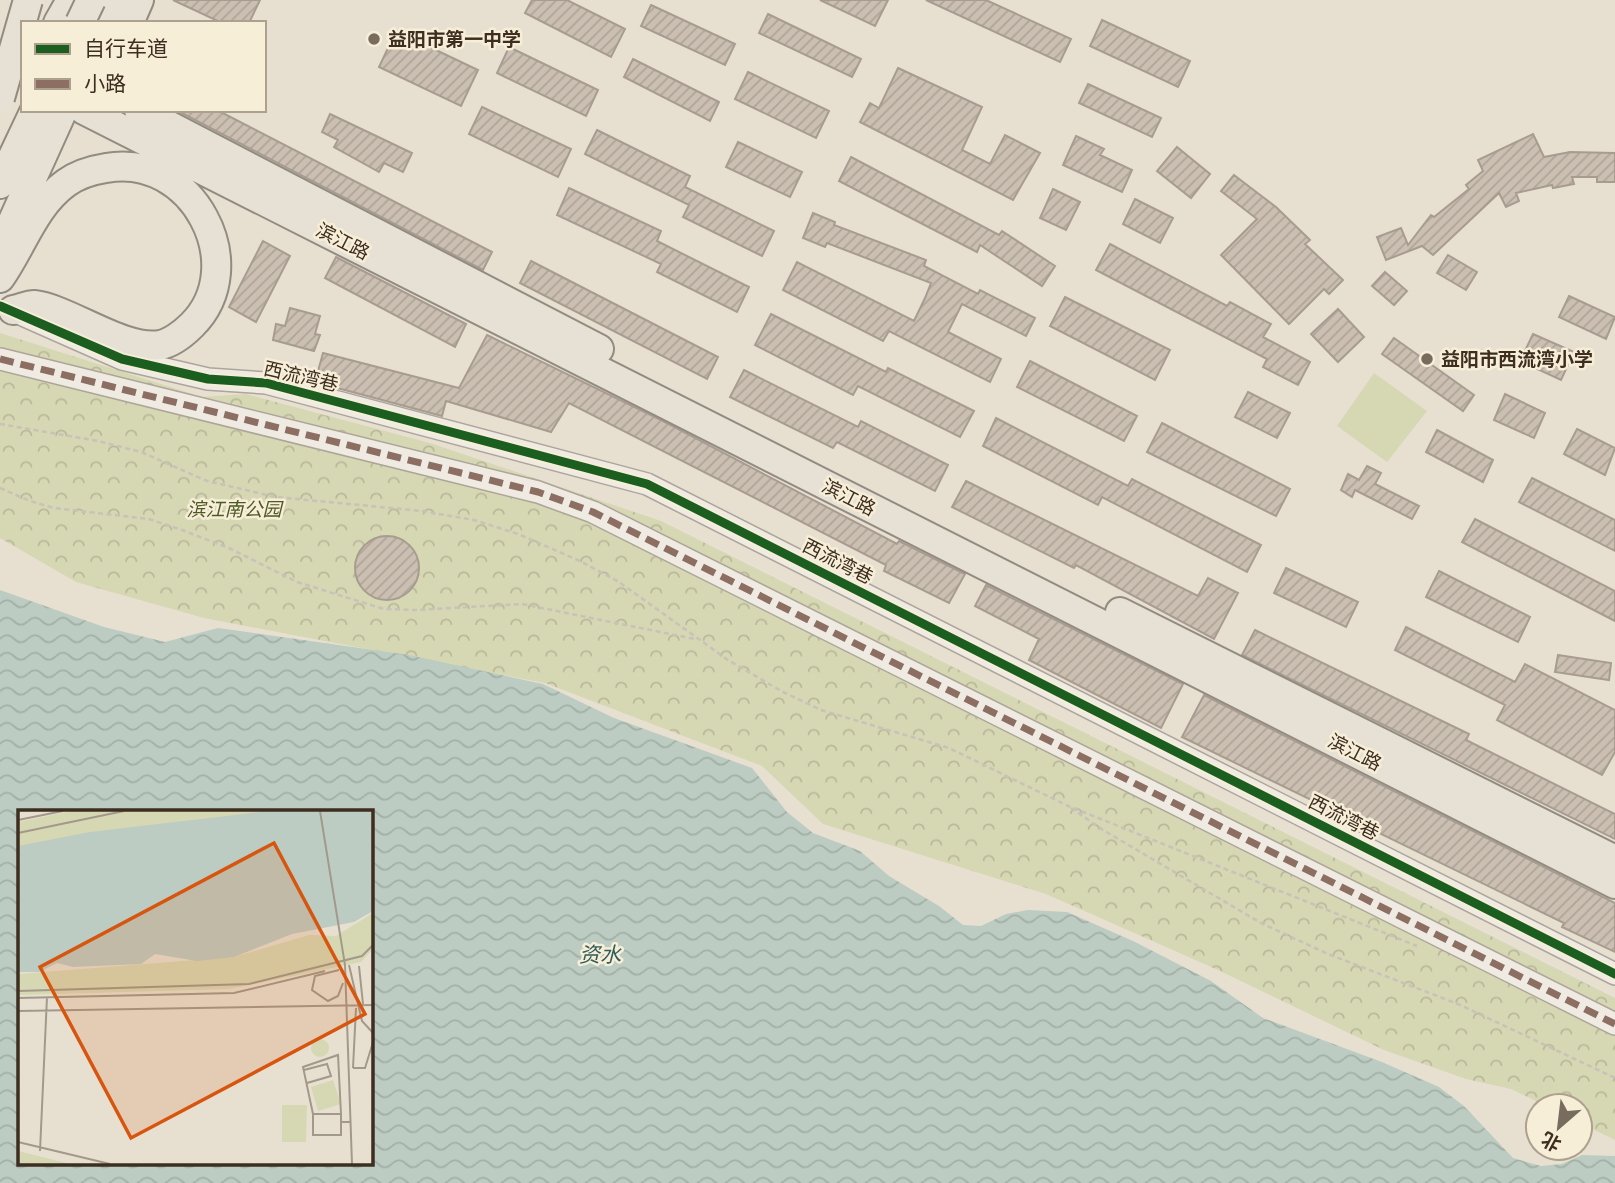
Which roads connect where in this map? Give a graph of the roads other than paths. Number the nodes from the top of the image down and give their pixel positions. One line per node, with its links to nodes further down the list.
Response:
1 (28, 0): 5 (main road, bridge)
2 (71, 0): 6 (main road)
3 (77, 0): 7 (main road)
4 (119, 12): 8 (main road, bridge)
5 (22, 21)
6 (59, 21)
7 (84, 21)
8 (87, 21)
9 (21, 24): 14 (main road, bridge)
10 (0, 42): 11 (main road)
11 (21, 49)
12 (0, 69): 13 (main road)
13 (21, 79)
14 (0, 98)
15 (34, 112): 19 (main road)
16 (61, 112): 20 (main road)
17 (87, 112): 25 (main road, 滨江路)
18 (143, 112): 24 (main road, 滨江路)
19 (0, 184)
20 (0, 250)
21 (0, 278): 22 (main road)
22 (6, 308): 26 (street, 西流湾巷)
23 (0, 359): 27 (street)
24 (1615, 860)
25 (1615, 884)
26 (1615, 974)
27 (1615, 1024)

